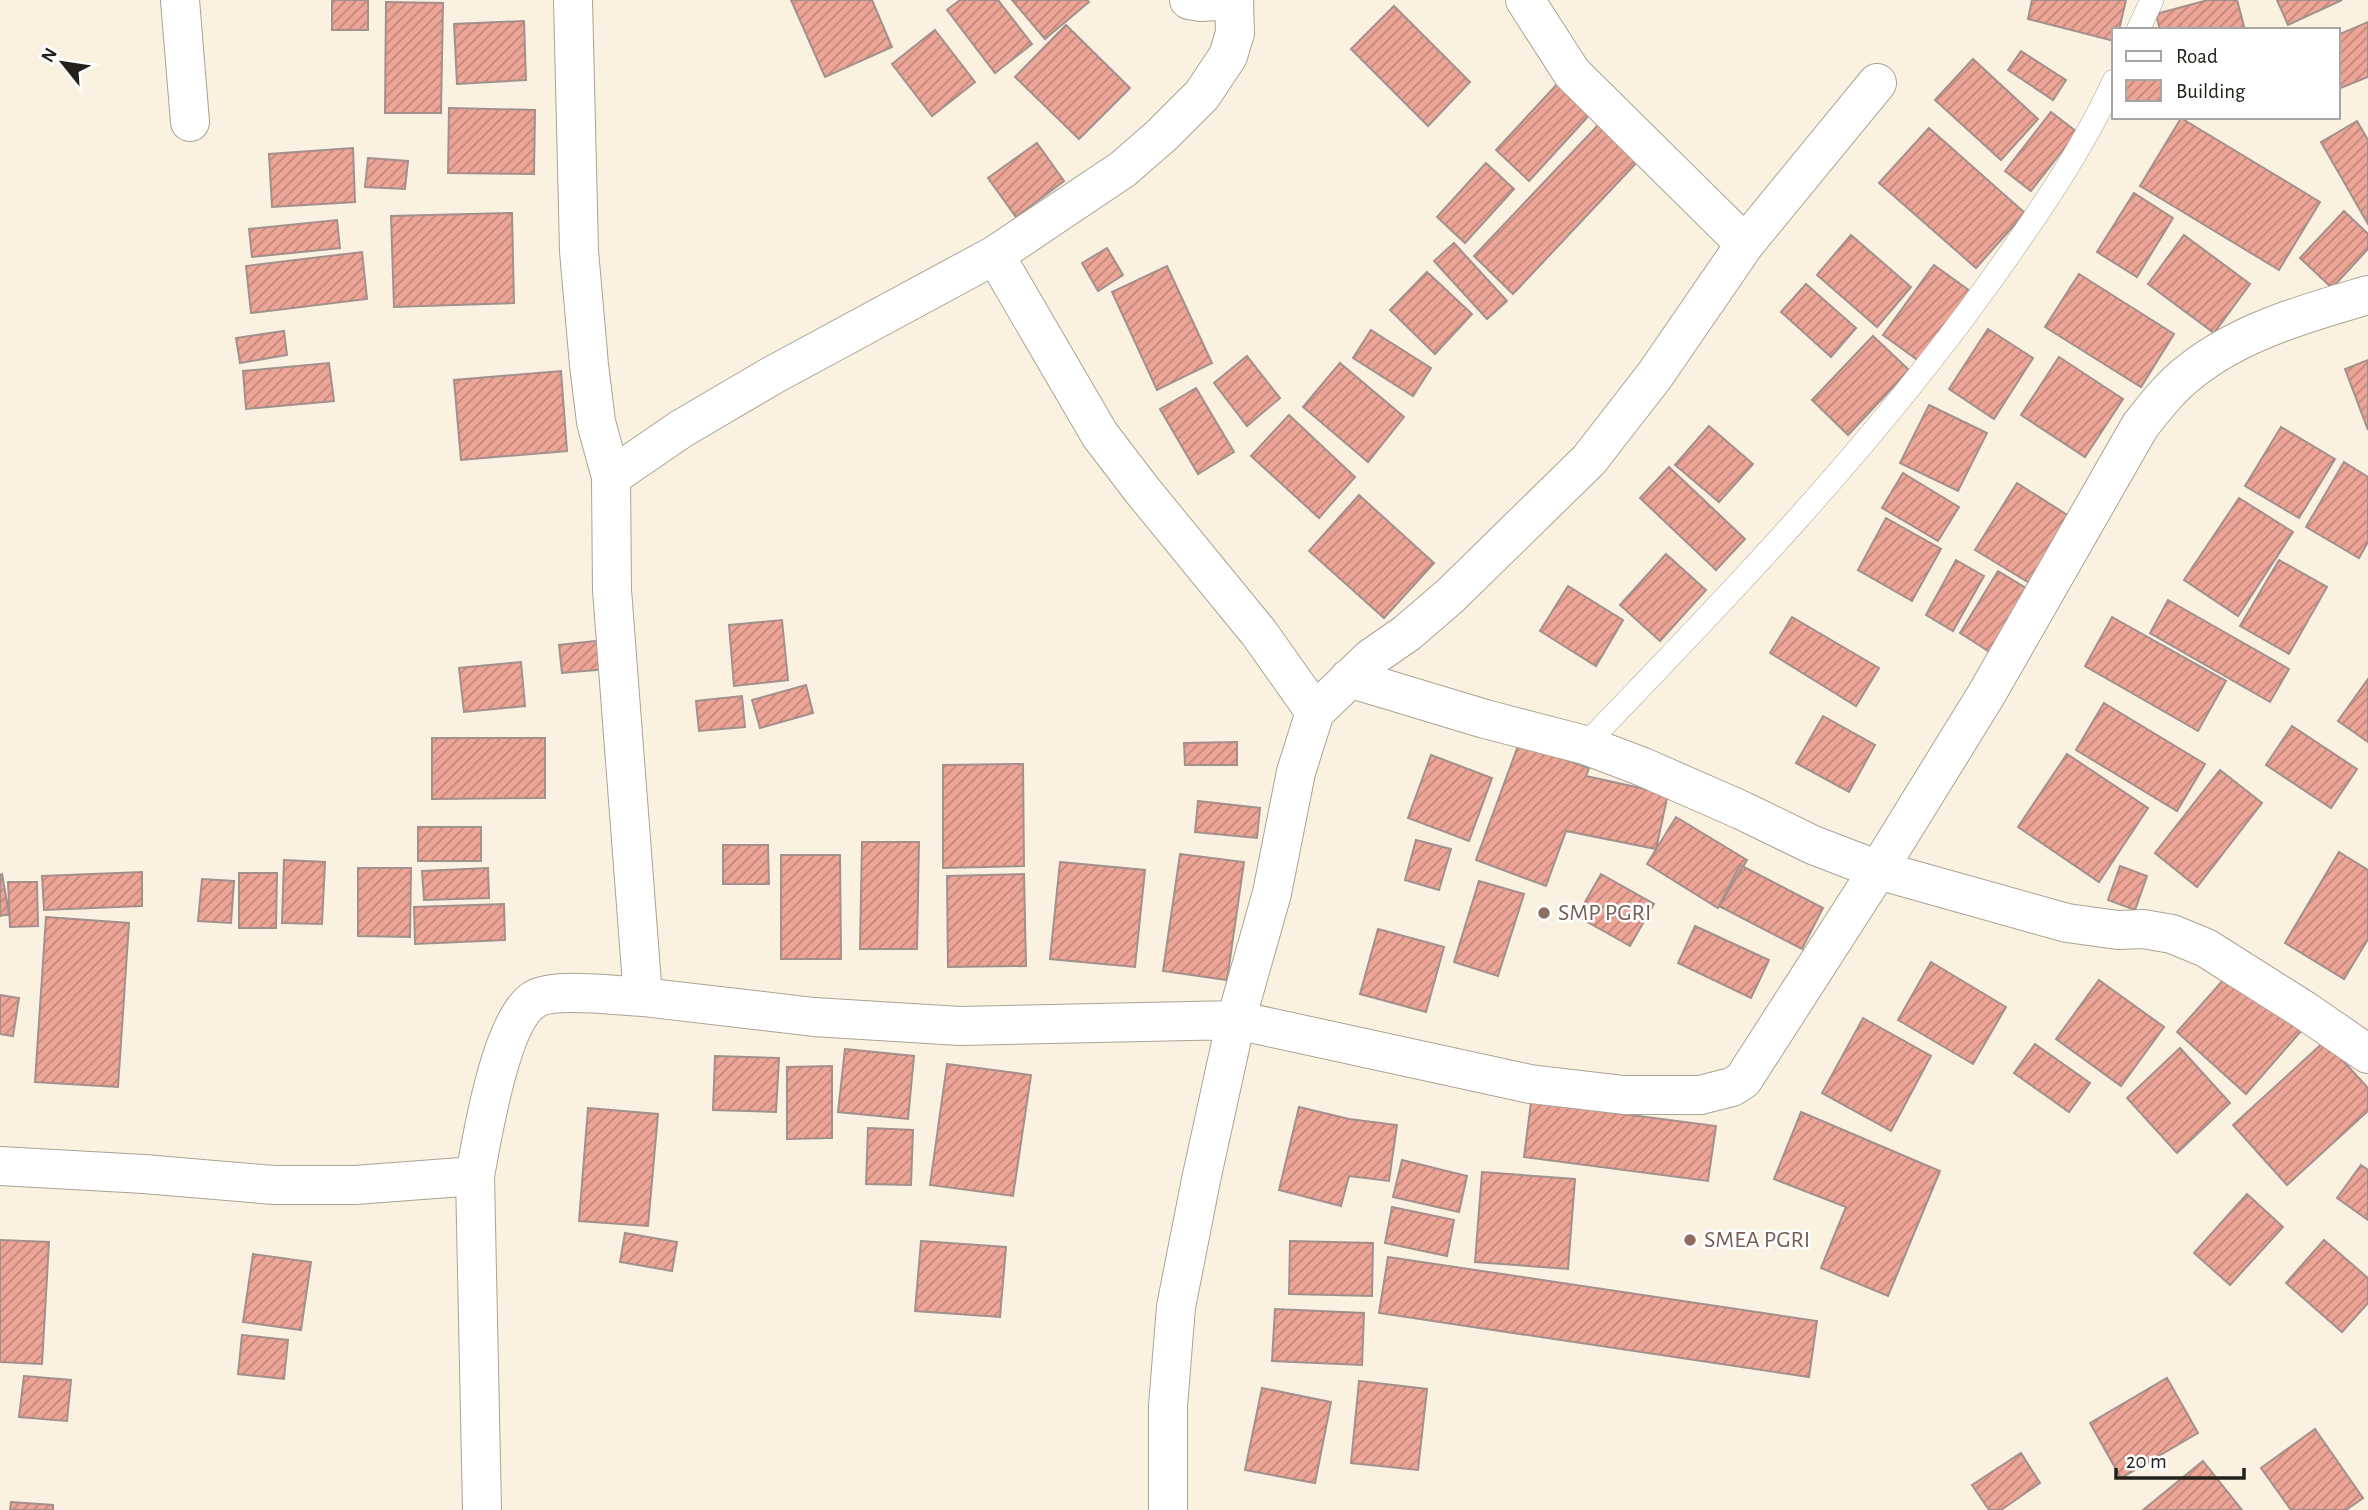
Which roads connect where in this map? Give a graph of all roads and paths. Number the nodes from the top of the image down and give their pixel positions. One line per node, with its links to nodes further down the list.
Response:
1 (180, 0): 10 (street)
2 (573, 0): 14 (street)
3 (1189, 0): 4 (street)
4 (1234, 0): 12 (street)
5 (1525, 0): 11 (street)
6 (2151, 0): 7 (lane)
7 (2139, 28)
8 (1877, 83): 11 (street)
9 (2112, 84): 17 (lane)
10 (190, 122)
11 (1745, 244): 15 (street)
12 (995, 255): 14 (street); 16 (street)
13 (2368, 295): 18 (street)
14 (611, 477): 19 (street)
15 (1349, 678): 16 (street); 17 (street)
16 (1315, 712): 20 (street)
17 (1585, 745): 18 (street)
18 (1878, 870): 20 (street); 21 (street)
19 (643, 997): 20 (street); 23 (street)
20 (1236, 1020): 25 (street)
21 (2368, 1054)
22 (0, 1166): 23 (street)
23 (475, 1176): 24 (street)
24 (482, 1510)
25 (1168, 1510)

